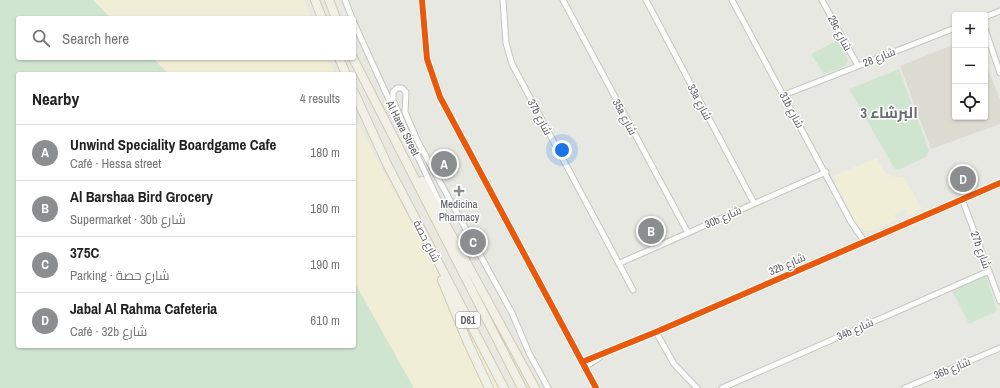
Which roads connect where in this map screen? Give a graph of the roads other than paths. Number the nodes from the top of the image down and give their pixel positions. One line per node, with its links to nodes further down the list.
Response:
1 (315, 0): 11 (main road)
2 (329, 0): 12 (main road)
3 (345, 0): 13 (street)
4 (422, 0): 42 (street)
5 (503, 0): 36 (street, 37b شارع)
6 (563, 0): 32 (street, 35a شارع)
7 (646, 0): 31 (street, 33a شارع)
8 (732, 0): 25 (street, 31b شارع)
9 (822, 0): 21 (street, 29c شارع)
10 (1000, 11): 14 (street)
11 (321, 16)
12 (335, 16)
13 (351, 16)
14 (988, 16)
15 (356, 27): 27 (street, Al Hawa Street)
16 (952, 29): 21 (street, شارع 28)
17 (988, 40): 18 (street)
18 (989, 44): 23 (street)
19 (340, 60): 22 (main road)
20 (354, 60): 26 (main road, شارع حصة / D61)
21 (858, 66): 25 (street, شارع 28)
22 (345, 72)
23 (1000, 72)
24 (356, 96): 35 (main road, شارع حصة / D61)
25 (785, 97): 28 (street, 31b شارع)
26 (383, 117): 33 (main road, شارع حصة / D61); 46 (main road, شارع حصة / D61)
27 (409, 138): 33 (street, Al Hawa Street); 49 (street)
28 (826, 172): 31 (street, 30b شارع); 34 (street, 31b شارع)
29 (1000, 183): 30 (street, 32b شارع)
30 (962, 199): 34 (street, 32b شارع); 37 (street, 27b شارع)
31 (754, 203): 32 (street, 30b شارع)
32 (688, 233): 36 (street, 30b شارع)
33 (450, 234): 43 (main road, شارع حصة / D61)
34 (862, 242): 40 (street, 32b شارع)
35 (432, 251): 44 (main road); 45 (main road, شارع حصة / D61)
36 (620, 263): 38 (street, 37b شارع)
37 (989, 271): 39 (street, 27b شارع); 52 (street, 34b شارع)
38 (633, 290)
39 (1000, 301)
40 (656, 332): 42 (street, 32b شارع); 51 (street)
41 (1000, 348): 53 (street, 36b شارع)
42 (584, 364): 50 (street)
43 (525, 369): 47 (main road, D61); 48 (main road)
44 (490, 388)
45 (504, 388)
46 (522, 388)
47 (535, 388)
48 (539, 388)
49 (548, 388)
50 (596, 388)
51 (697, 388)
52 (722, 388)
53 (905, 388)

